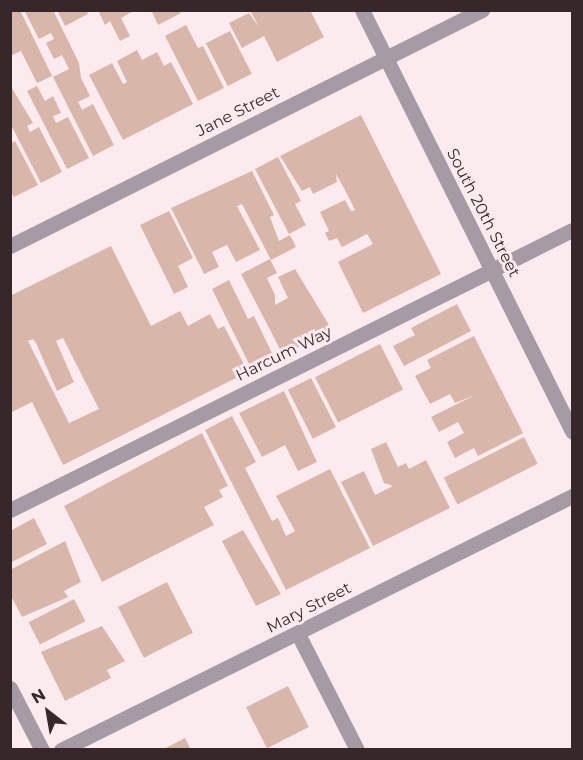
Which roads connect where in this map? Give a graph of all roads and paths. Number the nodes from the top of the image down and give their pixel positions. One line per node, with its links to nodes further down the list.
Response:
1 (362, 10): 3 (street, South 20th Street)
2 (482, 10): 3 (street, Jane Street)
3 (386, 58): 5 (street, Jane Street); 6 (street, South 20th Street)
4 (573, 230): 6 (street, Harcum Way)
5 (10, 246)
6 (492, 270): 7 (street, South 20th Street); 9 (street, Harcum Way)
7 (573, 432)
8 (573, 496): 10 (street, Mary Street)
9 (10, 510)
10 (298, 634): 13 (street, Mary Street); 14 (street)
11 (10, 688): 12 (street)
12 (42, 750)
13 (61, 750)
14 (357, 750)

